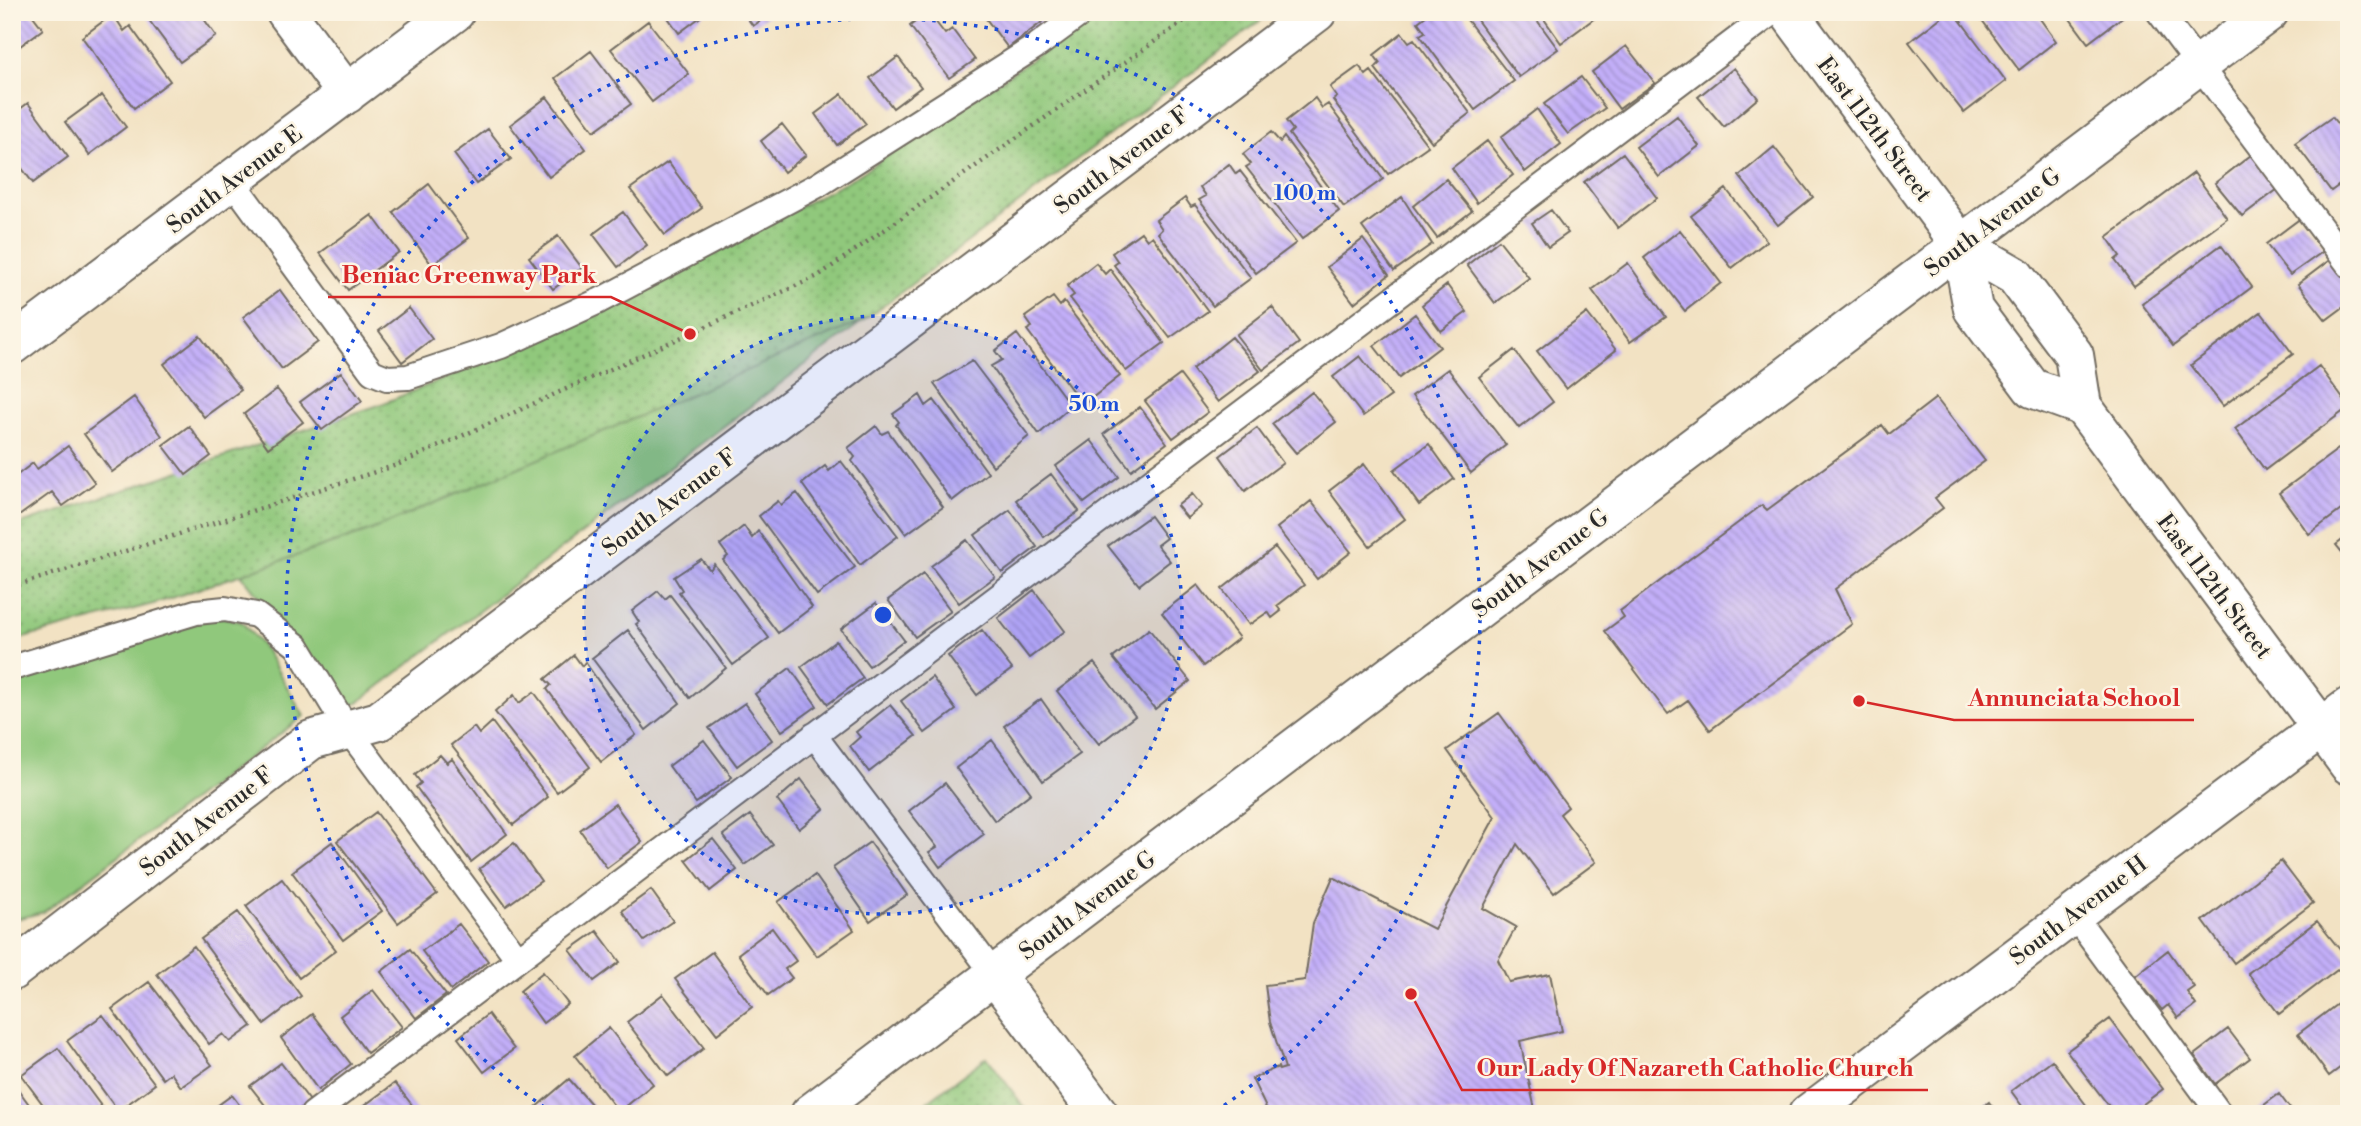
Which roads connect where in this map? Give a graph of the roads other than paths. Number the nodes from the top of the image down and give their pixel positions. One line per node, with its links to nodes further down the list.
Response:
1 (286, 12): 10 (street)
2 (455, 12): 10 (street, South Avenue E)
3 (1083, 12): 11 (lane)
4 (1317, 12): 18 (street, South Avenue F)
5 (1773, 12): 19 (lane)
6 (1788, 12): 12 (street, East 112th Street)
7 (2159, 12): 9 (lane)
8 (2269, 12): 9 (street, South Avenue G)
9 (2198, 66): 12 (street, South Avenue G); 13 (lane)
10 (346, 94): 11 (street, South Avenue E)
11 (232, 180): 14 (street, South Avenue E)
12 (1961, 245): 15 (street, East 112th Street); 15 (street, East 112th Street); 24 (street, South Avenue G)
13 (2349, 265)
14 (12, 345)
15 (2081, 406): 17 (street, East 112th Street)
16 (12, 668): 18 (lane)
17 (2335, 717): 20 (street, East 112th Street); 21 (street, South Avenue H)
18 (348, 730): 22 (lane); 23 (street, South Avenue F)
19 (814, 735): 22 (lane); 24 (lane)
20 (2349, 765)
21 (2073, 914): 28 (street, South Avenue H); 29 (lane)
22 (518, 959): 25 (lane)
23 (12, 971)
24 (994, 974): 26 (street, South Avenue G); 27 (street)
25 (313, 1114)
26 (810, 1114)
27 (1099, 1114)
28 (1808, 1114)
29 (2220, 1114)

